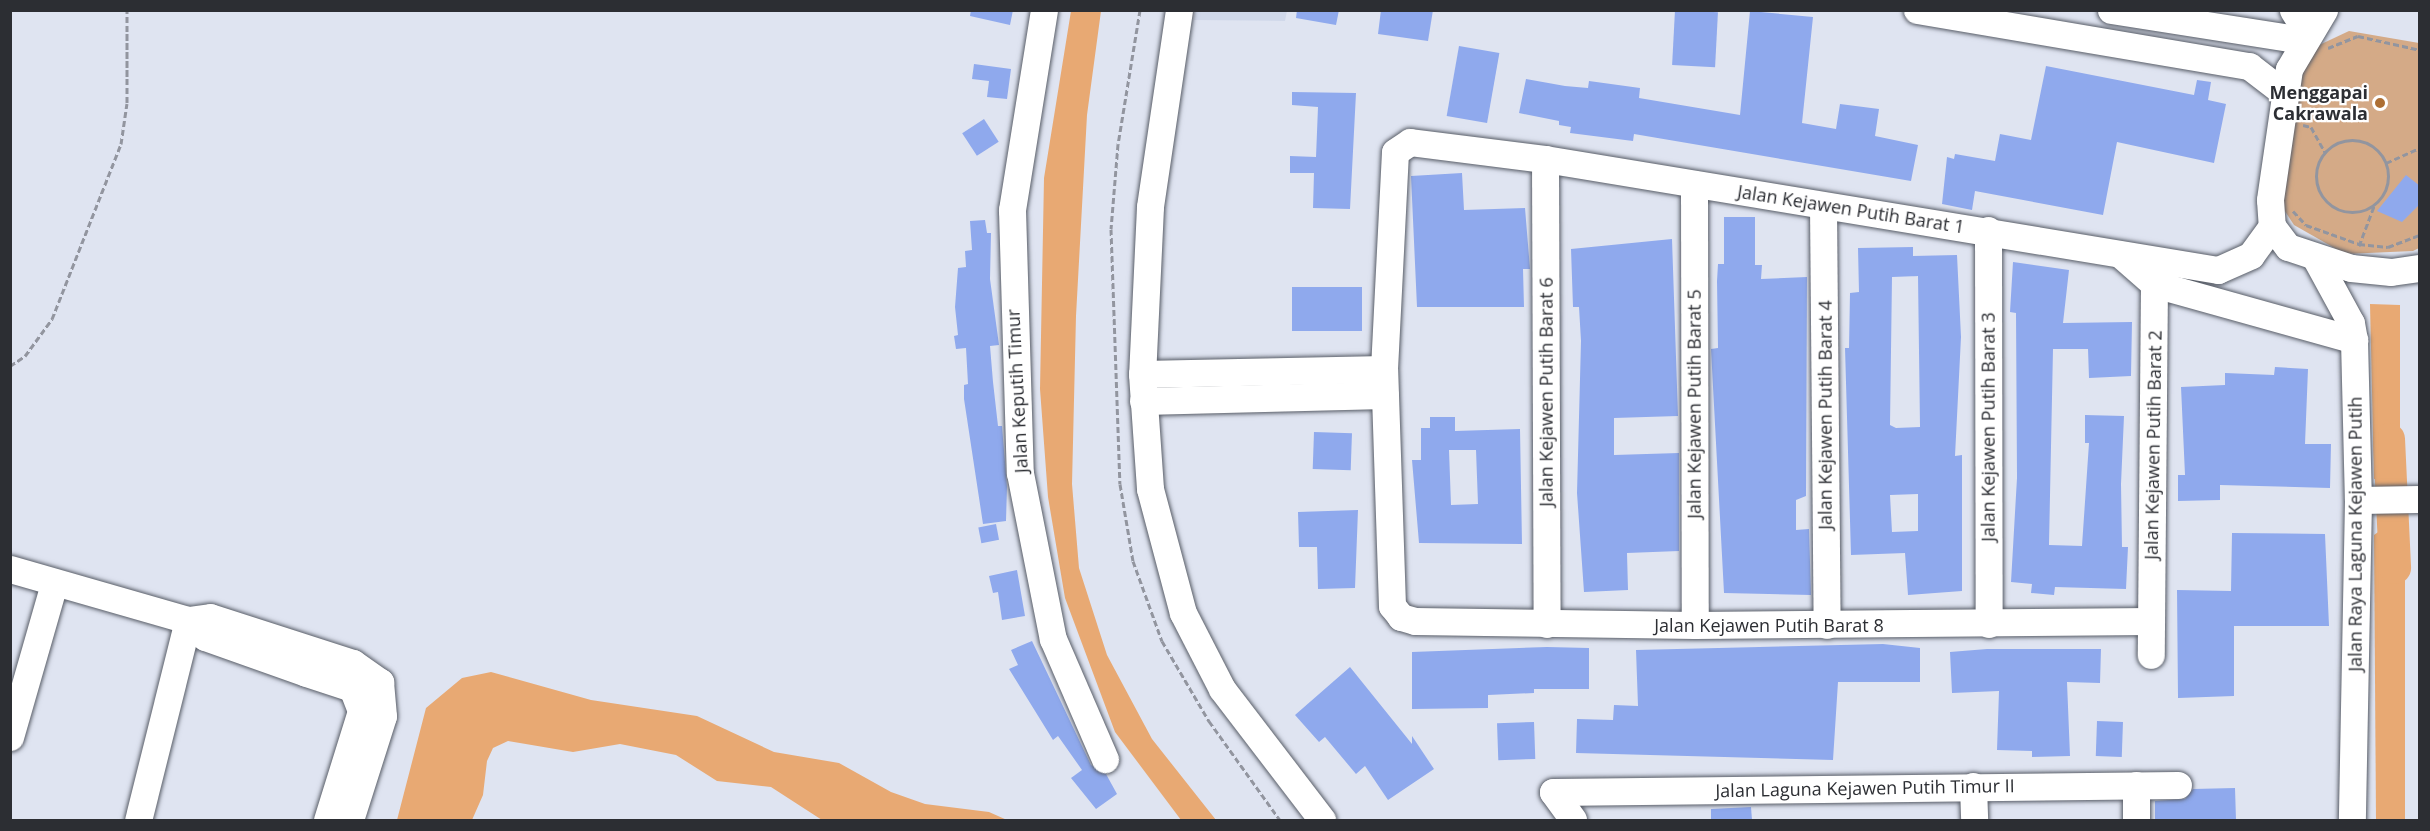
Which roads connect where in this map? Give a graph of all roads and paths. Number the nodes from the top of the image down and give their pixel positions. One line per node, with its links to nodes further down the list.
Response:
1 (127, 10): 29 (path)
2 (1044, 10): 49 (street, Jalan Keputih Timur)
3 (1179, 10): 31 (street)
4 (1917, 10): 10 (street)
5 (2111, 10): 7 (street)
6 (2324, 10): 8 (street)
7 (2254, 20): 8 (street)
8 (2306, 33): 9 (path); 10 (street)
9 (2420, 50)
10 (2284, 93): 11 (street)
11 (2280, 120): 13 (path); 20 (street)
12 (2420, 148): 15 (path)
13 (2325, 152): 15 (path); 19 (path)
14 (1545, 159): 16 (street, Jalan Kejawen Putih Barat 1); 32 (street, Jalan Kejawen Putih Barat 1); 41 (street, Jalan Kejawen Putih Barat 6)
15 (2386, 163): 19 (path)
16 (1694, 184): 18 (street, Jalan Kejawen Putih Barat 1); 43 (street, Jalan Kejawen Putih Barat 5)
17 (2290, 202): 24 (path)
18 (1824, 206): 21 (street, Jalan Kejawen Putih Barat 1); 44 (street, Jalan Kejawen Putih Barat 4)
19 (2374, 206): 24 (path)
20 (2272, 226): 23 (street, Jalan Kejawen Putih Barat 1); 25 (street)
21 (1988, 230): 23 (street, Jalan Kejawen Putih Barat 1); 42 (street, Jalan Kejawen Putih Barat 3)
22 (2420, 235): 24 (path)
23 (2118, 252): 27 (street)
24 (2355, 256): 25 (street); 26 (street)
25 (2315, 257): 28 (street, Jalan Raya Laguna Kejawen Putih)
26 (2420, 268)
27 (2154, 284): 28 (street); 40 (street, Jalan Kejawen Putih Barat 2)
28 (2354, 340): 36 (street, Jalan Raya Laguna Kejawen Putih)
29 (10, 366)
30 (1272, 371): 31 (street); 32 (street); 33 (street)
31 (1142, 374): 34 (street)
32 (1384, 382): 33 (street); 41 (street, Jalan Kejawen Putih Barat 8)
33 (1274, 399): 34 (street)
34 (1143, 401): 56 (street)
35 (2413, 499): 36 (street)
36 (2365, 500): 60 (street, Jalan Raya Laguna Kejawen Putih)
37 (10, 569): 38 (street)
38 (54, 584): 39 (street); 48 (street)
39 (188, 620): 46 (street); 47 (street); 53 (street)
40 (2151, 621): 42 (street, Jalan Kejawen Putih Barat 8); 45 (street, Jalan Kejawen Putih Barat 2)
41 (1547, 624): 43 (street, Jalan Kejawen Putih Barat 8)
42 (1989, 624): 44 (street, Jalan Kejawen Putih Barat 8)
43 (1695, 625): 44 (street, Jalan Kejawen Putih Barat 8)
44 (1827, 625)
45 (2151, 655)
46 (380, 682): 47 (street); 55 (street)
47 (352, 688): 54 (street)
48 (10, 737)
49 (1105, 759)
50 (2136, 785): 51 (street, Jalan Laguna Kejawen Putih Timur II); 52 (street, Jalan Laguna Kejawen Putih Timur II); 59 (street)
51 (2178, 785)
52 (1973, 786): 57 (street, Jalan Laguna Kejawen Putih Timur II); 58 (street)
53 (138, 820)
54 (327, 820)
55 (350, 820)
56 (1322, 820)
57 (1573, 820)
58 (1974, 820)
59 (2136, 820)
60 (2352, 820)

